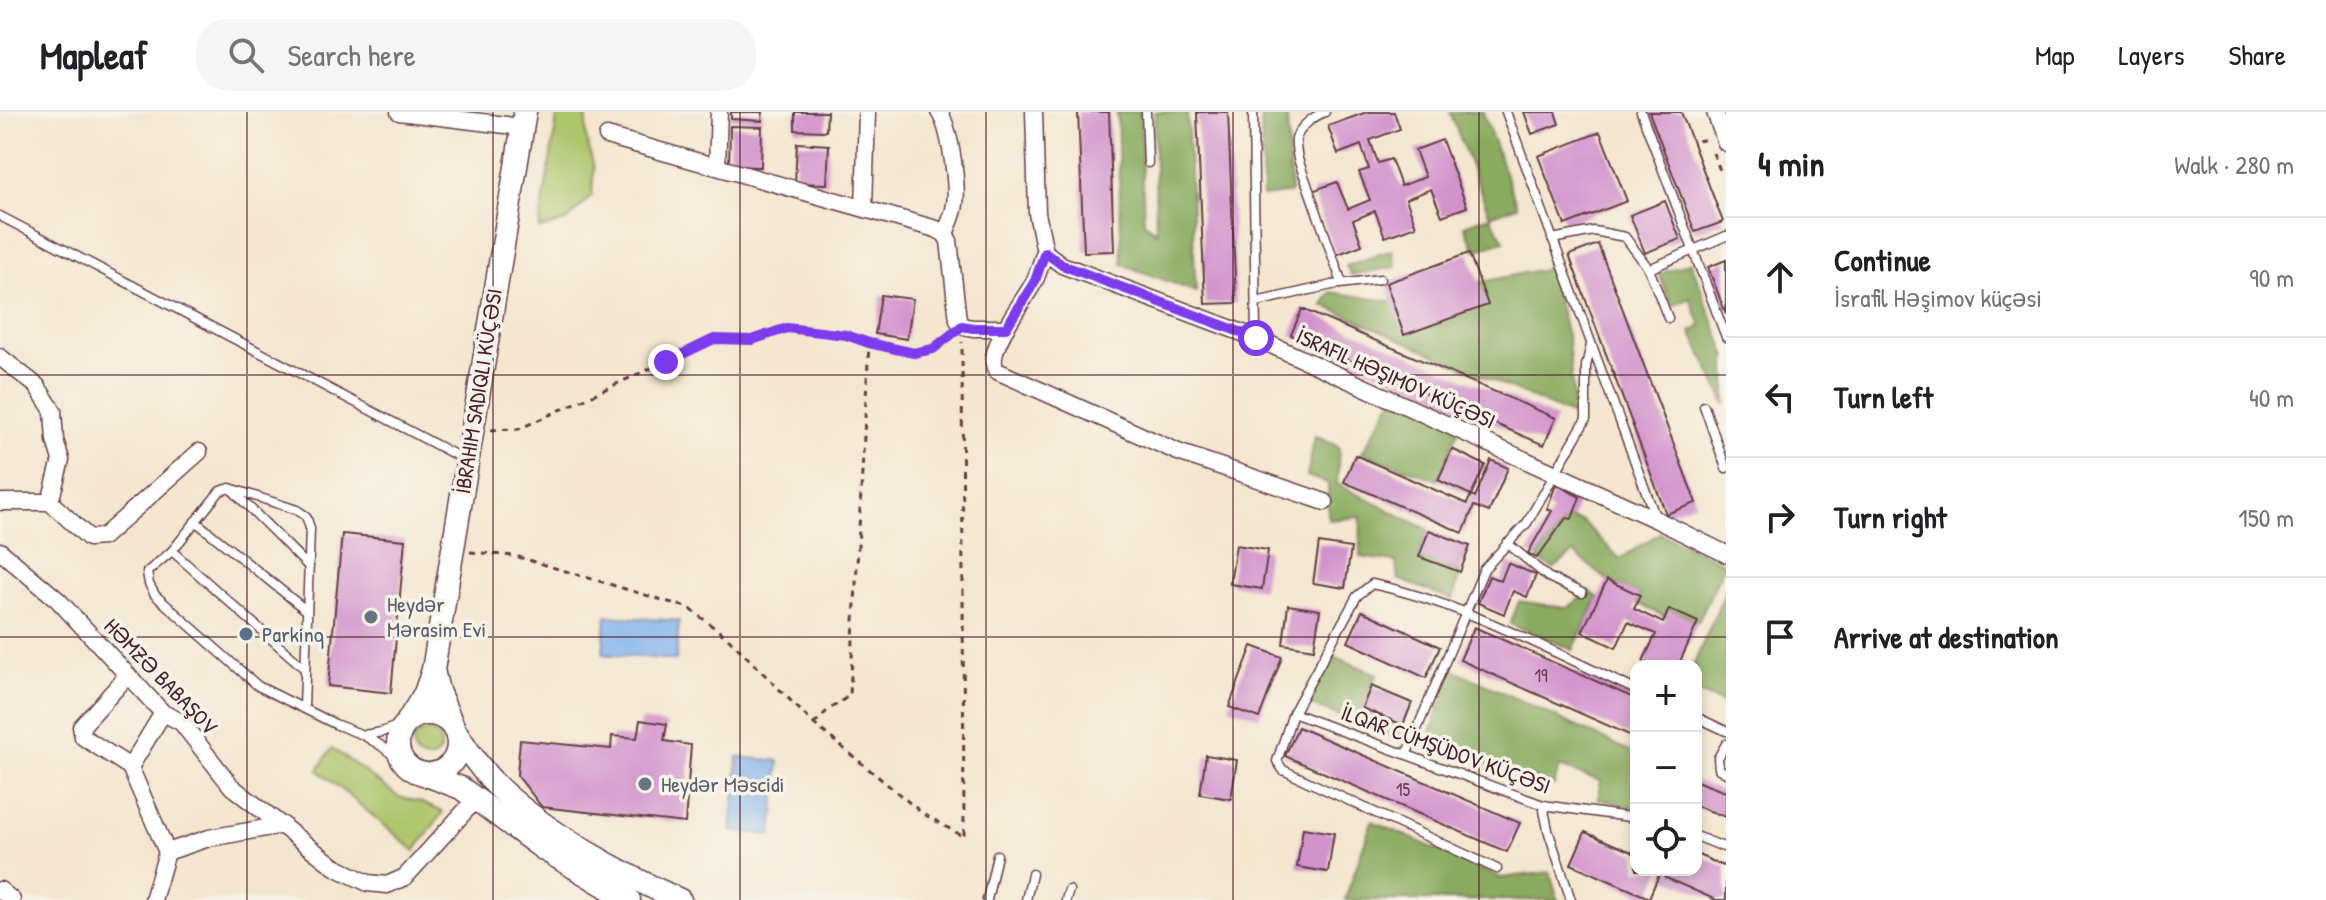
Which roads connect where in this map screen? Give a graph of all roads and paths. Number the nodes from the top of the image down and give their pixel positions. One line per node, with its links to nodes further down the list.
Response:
1 (399, 112): 12 (street)
2 (719, 112): 17 (street)
3 (867, 112): 19 (street)
4 (939, 112): 21 (street)
5 (1034, 112): 25 (street)
6 (1146, 112): 16 (lane)
7 (1253, 112): 29 (lane)
8 (1325, 112): 28 (lane)
9 (1506, 112): 23 (lane)
10 (1641, 112): 24 (lane)
11 (1715, 112): 15 (street)
12 (524, 120): 39 (street)
13 (607, 136): 17 (street)
14 (1698, 141): 18 (path)
15 (1726, 143)
16 (1148, 163)
17 (717, 166): 19 (street)
18 (1722, 175)
19 (864, 208): 21 (street)
20 (0, 216): 41 (lane)
21 (945, 234): 31 (street)
22 (1726, 236): 24 (lane)
23 (1552, 239): 26 (lane); 36 (lane)
24 (1693, 250): 26 (lane); 33 (lane)
25 (1045, 252): 32 (street); 34 (street, İSRAFIL HƏŞIMOV KÜÇƏSI)
26 (1649, 269): 30 (lane)
27 (1380, 279): 28 (lane)
28 (1342, 283): 29 (lane)
29 (1256, 302): 34 (lane)
30 (1668, 318)
31 (962, 326): 32 (street); 35 (path); 68 (path)
32 (1006, 328): 47 (street)
33 (1726, 337)
34 (1256, 338): 43 (street, İSRAFIL HƏŞIMOV KÜÇƏSI)
35 (869, 343): 39 (path); 68 (path)
36 (1591, 345): 43 (lane); 48 (lane)
37 (0, 357): 46 (street)
38 (1704, 406): 42 (lane)
39 (471, 430): 41 (street)
40 (199, 452): 46 (street)
41 (466, 460): 53 (street)
42 (1726, 468)
43 (1554, 473): 48 (street, İSRAFIL HƏŞIMOV KÜÇƏSI); 50 (lane)
44 (230, 488): 49 (lane); 55 (lane); 55 (lane)
45 (2, 502): 46 (street)
46 (50, 502)
47 (1325, 502)
48 (1657, 520): 54 (street, İSRAFIL HƏŞIMOV KÜÇƏSI)
49 (195, 521): 52 (lane); 57 (lane)
50 (1507, 543): 56 (lane); 58 (lane)
51 (0, 551): 61 (street, HƏMZƏ BABAŞOV)
52 (172, 551): 59 (lane); 63 (lane)
53 (452, 551): 60 (street); 68 (path)
54 (1726, 554)
55 (309, 567): 57 (lane)
56 (1582, 593)
57 (307, 611): 59 (lane)
58 (1466, 613): 62 (lane); 65 (lane); 73 (lane)
59 (305, 669): 63 (lane)
60 (433, 670): 67 (street); 69 (street)
61 (128, 675): 64 (street, HƏMZƏ BABAŞOV); 74 (street)
62 (1630, 687)
63 (304, 708): 71 (lane)
64 (163, 713): 74 (street); 80 (street, HƏMZƏ BABAŞOV)
65 (1293, 713): 73 (lane, İLQAR CÜMŞÜDOV KÜÇƏSI); 85 (lane)
66 (1702, 720): 70 (lane)
67 (406, 723): 69 (street); 71 (lane); 75 (street)
68 (814, 724)
69 (456, 731): 75 (street); 92 (street)
70 (1726, 731)
71 (363, 735): 75 (lane)
72 (1726, 744): 76 (lane)
73 (1407, 753): 78 (lane, İLQAR CÜMŞÜDOV KÜÇƏSI)
74 (130, 767): 83 (street)
75 (414, 770): 77 (street)
76 (1726, 773)
77 (477, 798): 80 (street, HƏMZƏ BABAŞOV); 91 (street)
78 (1543, 805): 79 (lane, İLQAR CÜMŞÜDOV KÜÇƏSI); 96 (lane)
79 (1630, 817)
80 (283, 825): 83 (street)
81 (1702, 838): 82 (lane)
82 (1726, 848)
83 (167, 852): 90 (street)
84 (997, 855): 93 (lane)
85 (1497, 869)
86 (1032, 874): 94 (lane)
87 (0, 890): 89 (street)
88 (1069, 890): 95 (lane)
89 (12, 900)
90 (153, 900)
91 (629, 900)
92 (680, 900)
93 (987, 900)
94 (1026, 900)
95 (1066, 900)
96 (1571, 900)

